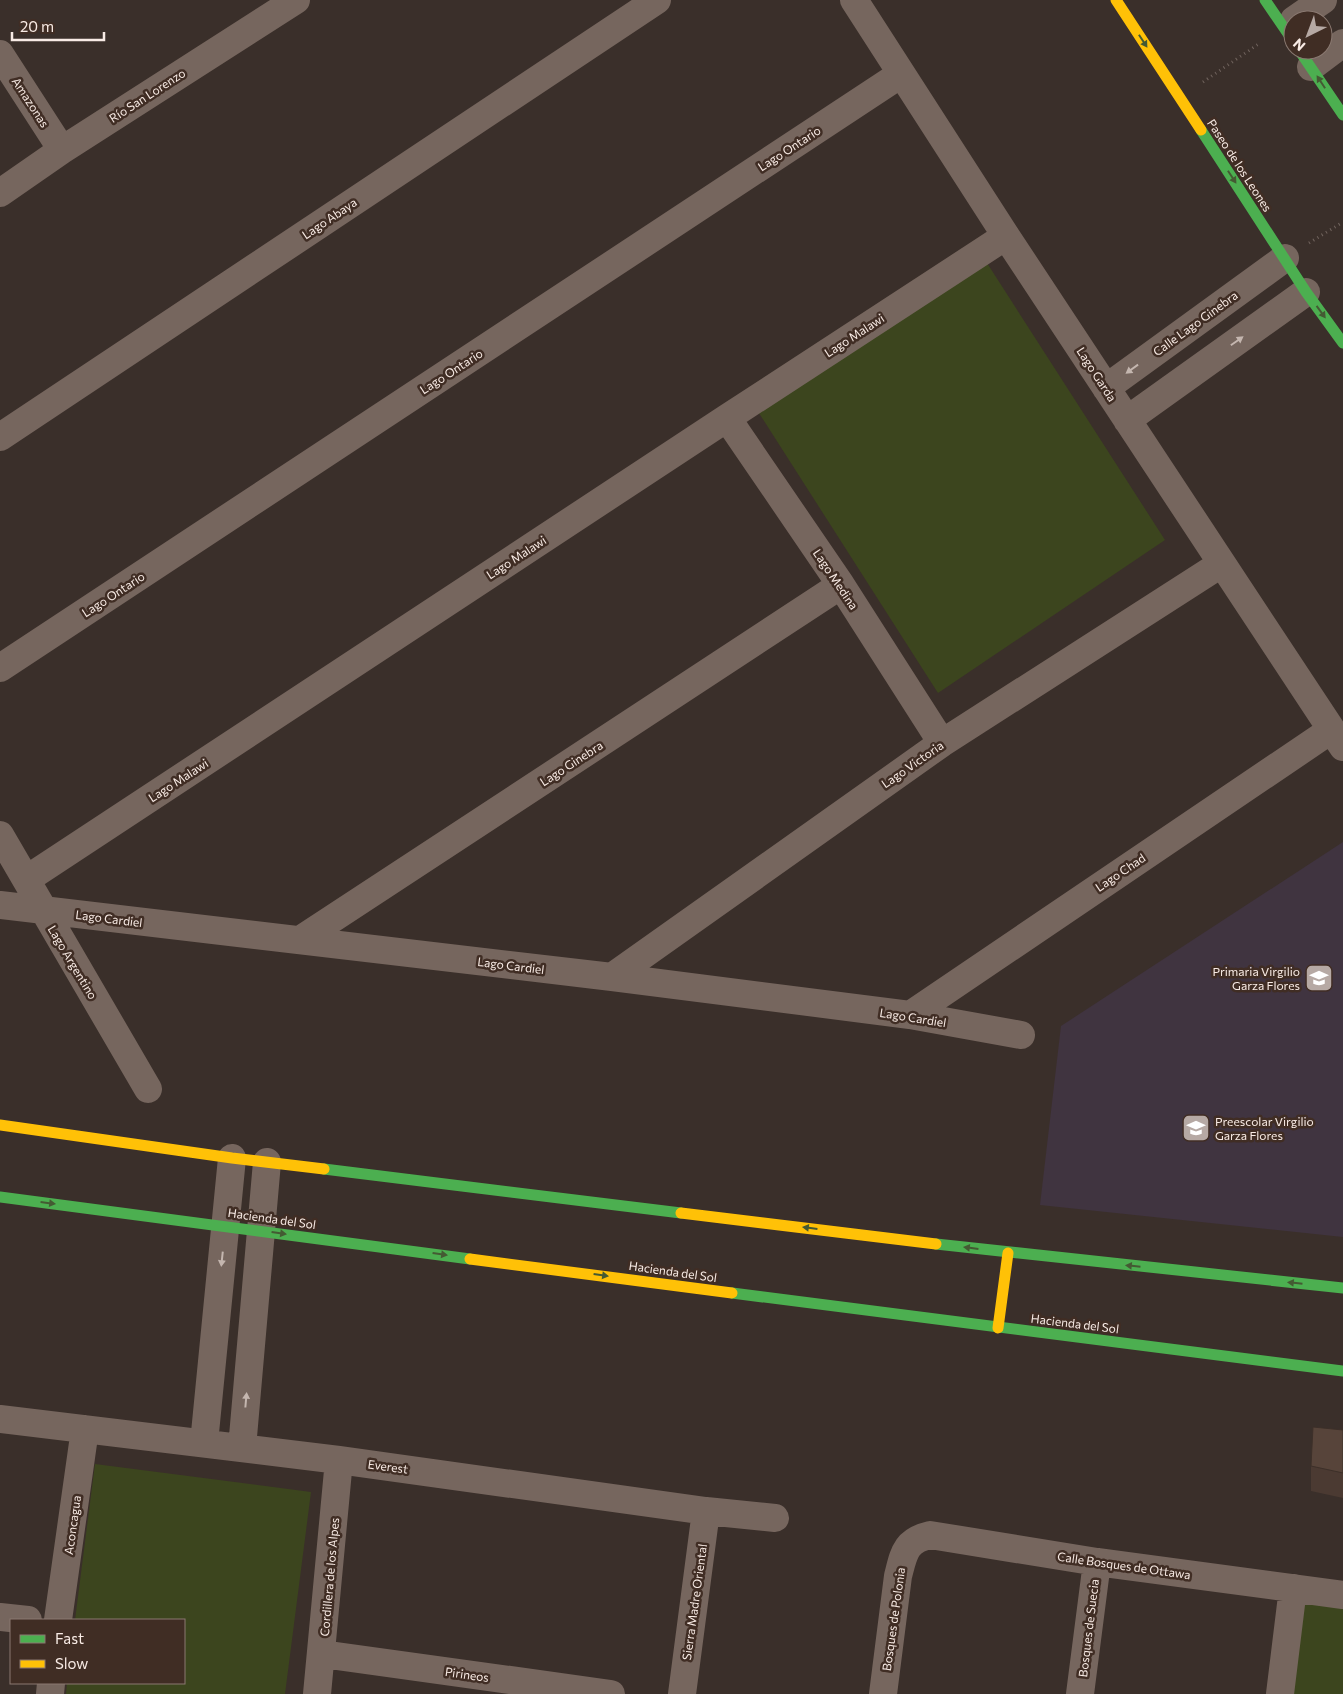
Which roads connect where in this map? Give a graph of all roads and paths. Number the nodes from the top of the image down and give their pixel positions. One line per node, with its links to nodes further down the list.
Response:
1 (296, 0): 15 (street, Río San Lorenzo)
2 (657, 0): 27 (street, Lago Abaya)
3 (854, 0): 12 (street, Lago Garda)
4 (1116, 0): 13 (street, Paseo de los Leones, one-way to 13)
5 (1265, 0): 8 (street)
6 (1323, 0): 7 (street)
7 (1311, 10)
8 (1283, 19)
9 (1283, 32): 13 (path)
10 (0, 54): 15 (street, Amazonas)
11 (1306, 60): 14 (street, one-way to 11)
12 (902, 74): 18 (street, Lago Garda); 30 (street, Lago Ontario)
13 (1180, 98): 19 (street, Paseo de los Leones, one-way to 19)
14 (1343, 115)
15 (62, 150): 16 (street, Río San Lorenzo)
16 (0, 193)
17 (1343, 222): 19 (path)
18 (1006, 236): 24 (street, Lago Garda); 25 (street, Lago Malawi)
19 (1285, 258): 20 (street, Paseo de los Leones); 21 (street, Calle Lago Ginebra)
20 (1306, 292): 22 (street, Paseo de los Leones, one-way to 22); 23 (street, one-way to 20)
21 (1194, 324): 23 (street); 24 (street, Calle Lago Ginebra, one-way to 24)
22 (1343, 343)
23 (1215, 357): 26 (street)
24 (1106, 388): 26 (street, Lago Garda)
25 (727, 418): 29 (street, Lago Medina); 34 (street, Lago Malawi)
26 (1126, 420): 28 (street, Lago Garda)
27 (0, 437)
28 (1221, 564): 31 (street, Lago Garda); 32 (street, Lago Victoria)
29 (841, 585): 32 (street, Lago Medina); 37 (street, Lago Ginebra)
30 (0, 668)
31 (1337, 738): 39 (street, Lago Chad)
32 (942, 743): 38 (street, Lago Victoria)
33 (0, 835): 34 (street, Lago Argentino)
34 (27, 879): 36 (street, Lago Argentino)
35 (0, 904): 36 (street, Lago Cardiel)
36 (42, 910): 37 (street, Lago Cardiel); 41 (street, Lago Argentino)
37 (300, 940): 38 (street, Lago Cardiel)
38 (612, 977): 39 (street, Lago Cardiel)
39 (910, 1015): 40 (street, Lago Cardiel)
40 (1021, 1035)
41 (148, 1089)
42 (0, 1125): 43 (street)
43 (232, 1158): 44 (street); 46 (street)
44 (266, 1162): 47 (street); 48 (street, one-way to 44)
45 (0, 1196): 46 (street, Hacienda del Sol, one-way to 46)
46 (226, 1225): 47 (street, Hacienda del Sol); 51 (street, one-way to 51)
47 (260, 1230): 50 (street, Hacienda del Sol, one-way to 50); 52 (street)
48 (1008, 1253): 49 (street, one-way to 48); 50 (street)
49 (1343, 1288)
50 (998, 1328): 53 (street, Hacienda del Sol)
51 (215, 1332): 52 (street); 56 (street)
52 (251, 1336): 57 (street, one-way to 52)
53 (1343, 1371)
54 (0, 1419): 55 (street, Everest)
55 (85, 1429): 56 (street, Everest); 67 (street, Aconcagua)
56 (204, 1443): 57 (street, Everest)
57 (242, 1448): 58 (street, Everest)
58 (339, 1460): 59 (street, Everest); 68 (street, Cordillera de los Alpes)
59 (706, 1511): 60 (street, Everest); 71 (street, Sierra Madre Oriental)
60 (775, 1518)
61 (908, 1546): 62 (street, Calle Bosques de Ottawa); 72 (street, Bosques de Polonia)
62 (1097, 1562): 63 (street, Calle Bosques de Ottawa); 73 (street, Bosques de Suecia)
63 (1293, 1588): 64 (street, Calle Bosques de Ottawa); 74 (street)
64 (1343, 1595)
65 (0, 1617): 66 (street)
66 (19, 1619)
67 (58, 1619)
68 (322, 1654): 69 (street, Cordillera de los Alpes); 70 (street, Pirineos)
69 (317, 1694)
70 (611, 1694)
71 (682, 1694)
72 (883, 1694)
73 (1080, 1694)
74 (1280, 1694)

